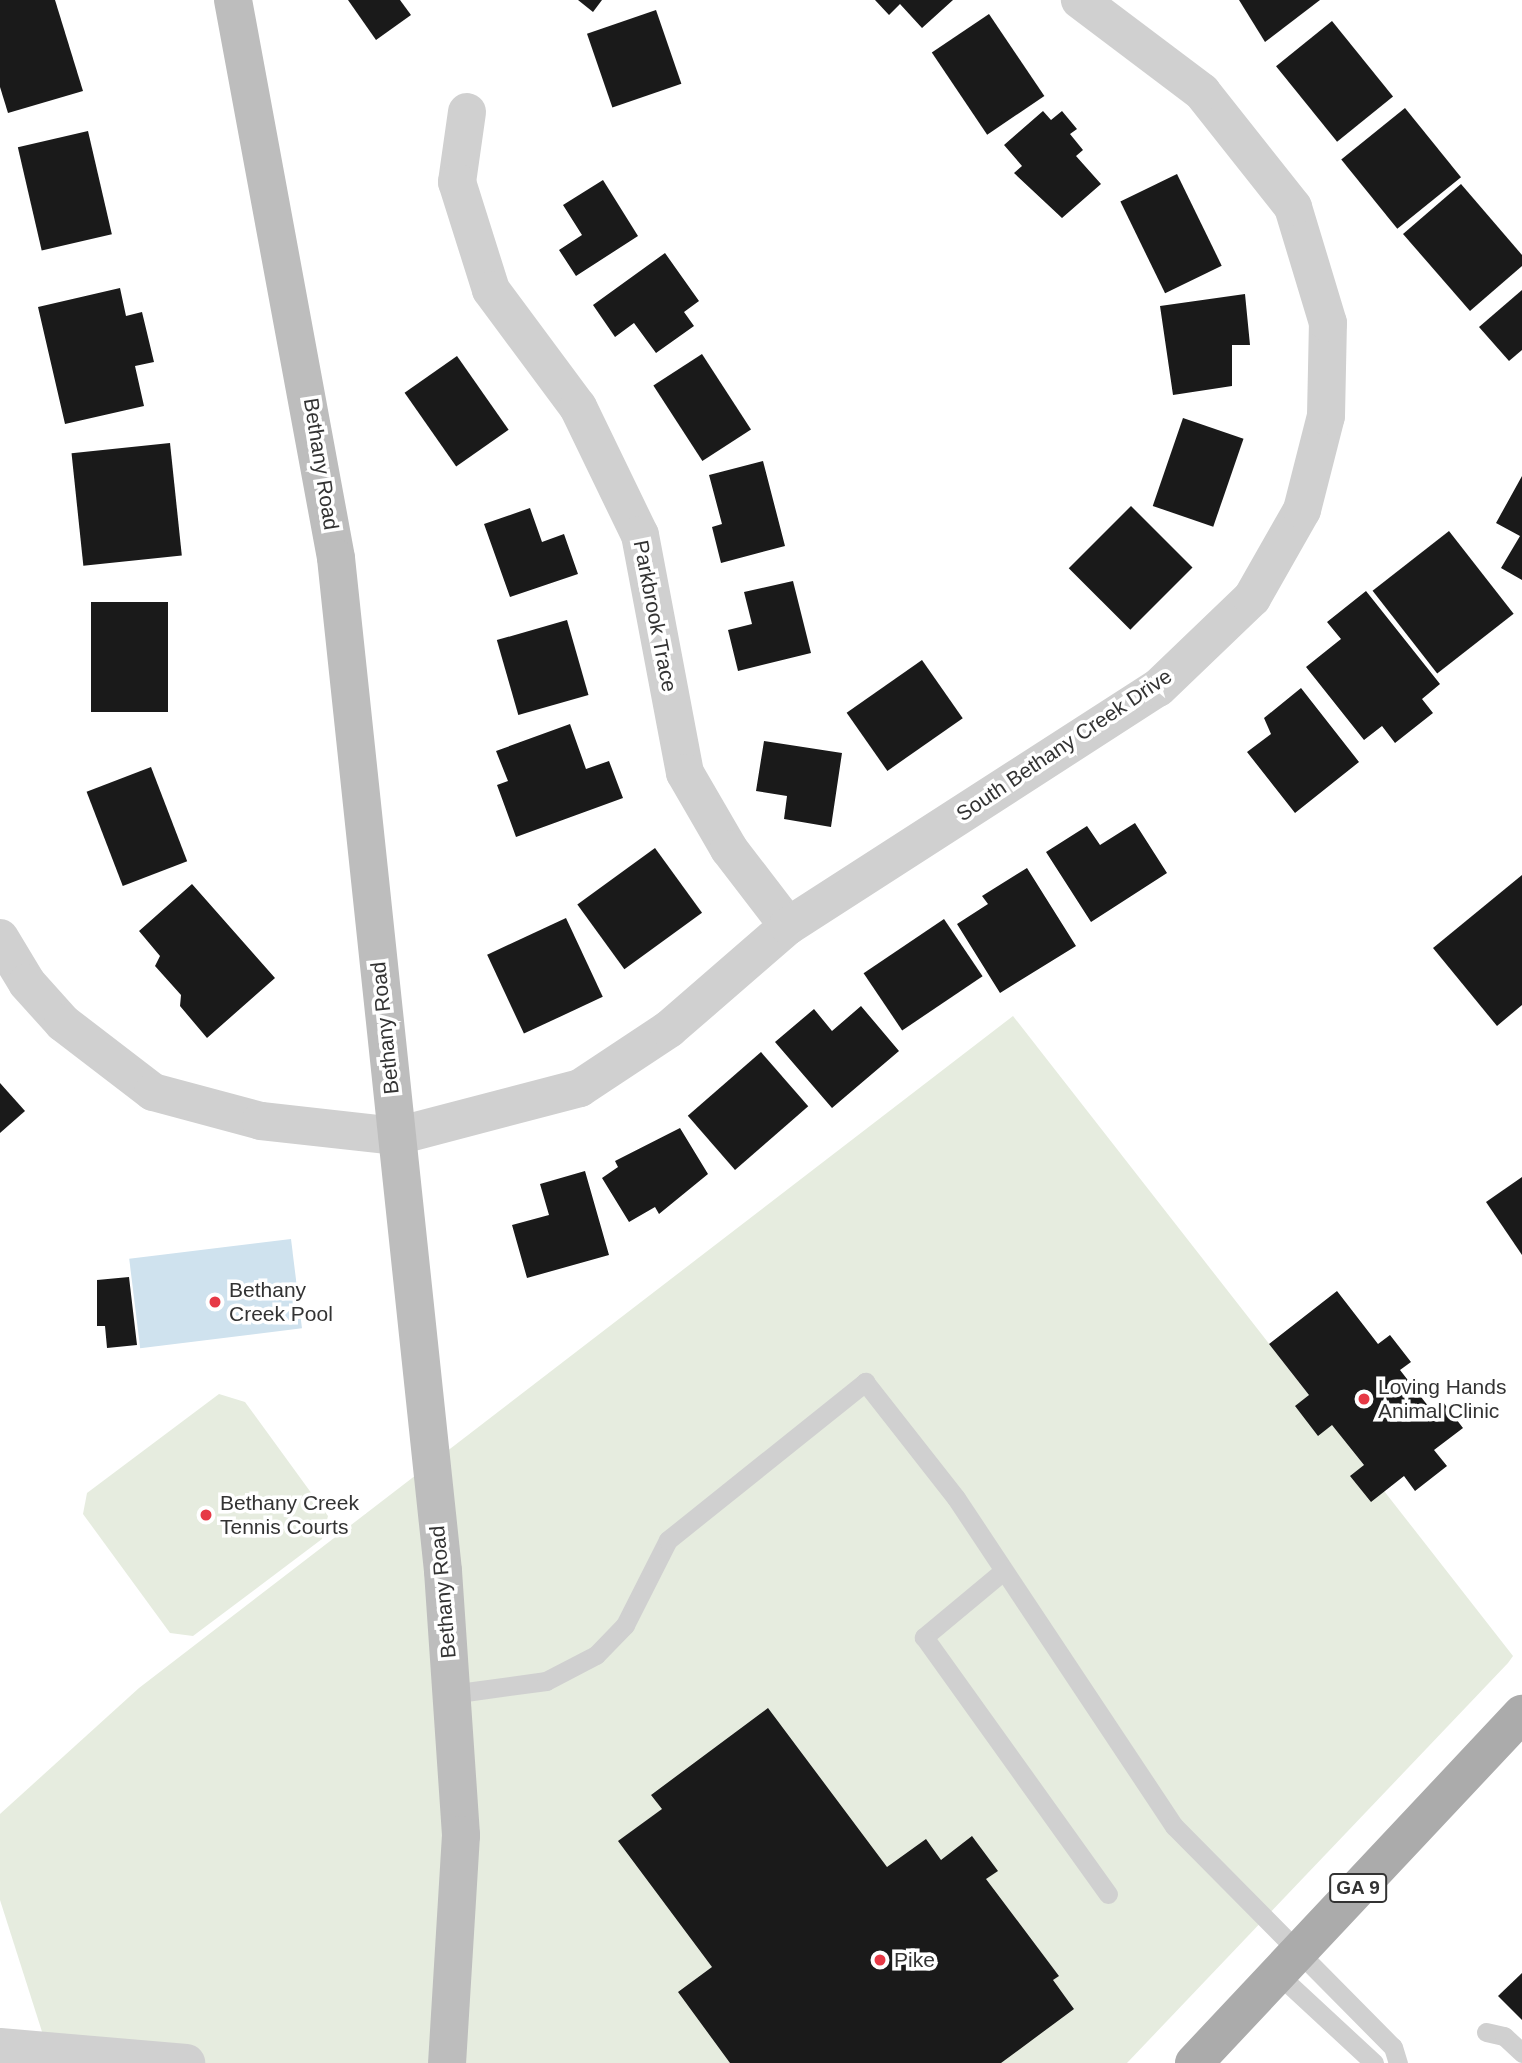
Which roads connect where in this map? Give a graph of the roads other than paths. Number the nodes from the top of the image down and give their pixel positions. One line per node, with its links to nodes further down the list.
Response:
1 (233, 0): 6 (street, Bethany Road)
2 (1080, 0): 4 (street, South Bethany Creek Drive)
3 (467, 112): 4 (street, Parkbrook Trace)
4 (788, 926): 6 (street, South Bethany Creek Drive)
5 (0, 938): 6 (street)
6 (397, 1136): 8 (street, Bethany Road)
7 (1002, 1572): 8 (lane); 10 (lane); 11 (lane)
8 (451, 1694): 16 (street, Bethany Road)
9 (1522, 1714): 11 (main road, GA 9)
10 (1108, 1894)
11 (1289, 1963): 17 (main road, GA 9); 18 (lane); 19 (lane)
12 (1486, 2032): 14 (lane)
13 (0, 2047): 15 (street)
14 (1522, 2053)
15 (186, 2063)
16 (447, 2063)
17 (1194, 2063)
18 (1374, 2063)
19 (1398, 2063)

